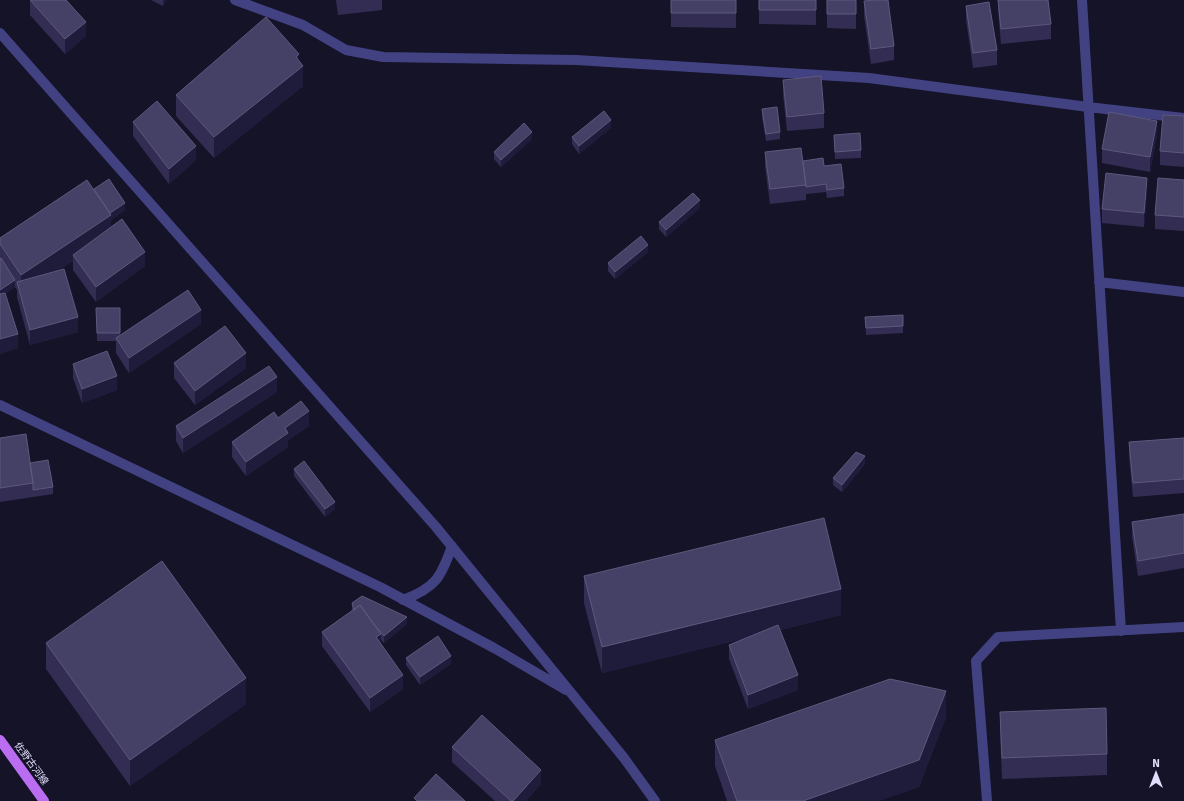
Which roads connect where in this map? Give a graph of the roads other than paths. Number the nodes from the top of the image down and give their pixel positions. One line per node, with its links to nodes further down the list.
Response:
1 (235, 0): 4 (street)
2 (1082, 0): 4 (street)
3 (0, 33): 9 (street)
4 (1088, 107): 5 (street); 6 (street)
5 (1184, 118)
6 (1099, 282): 7 (street); 12 (street)
7 (1184, 292)
8 (0, 405): 10 (street)
9 (452, 546): 10 (street); 13 (street)
10 (403, 600): 13 (street)
11 (1184, 627): 12 (street)
12 (1121, 631): 17 (street)
13 (571, 693): 16 (street)
14 (0, 740): 15 (main road, 佐野古河線)
15 (44, 801)
16 (655, 801)
17 (987, 801)

